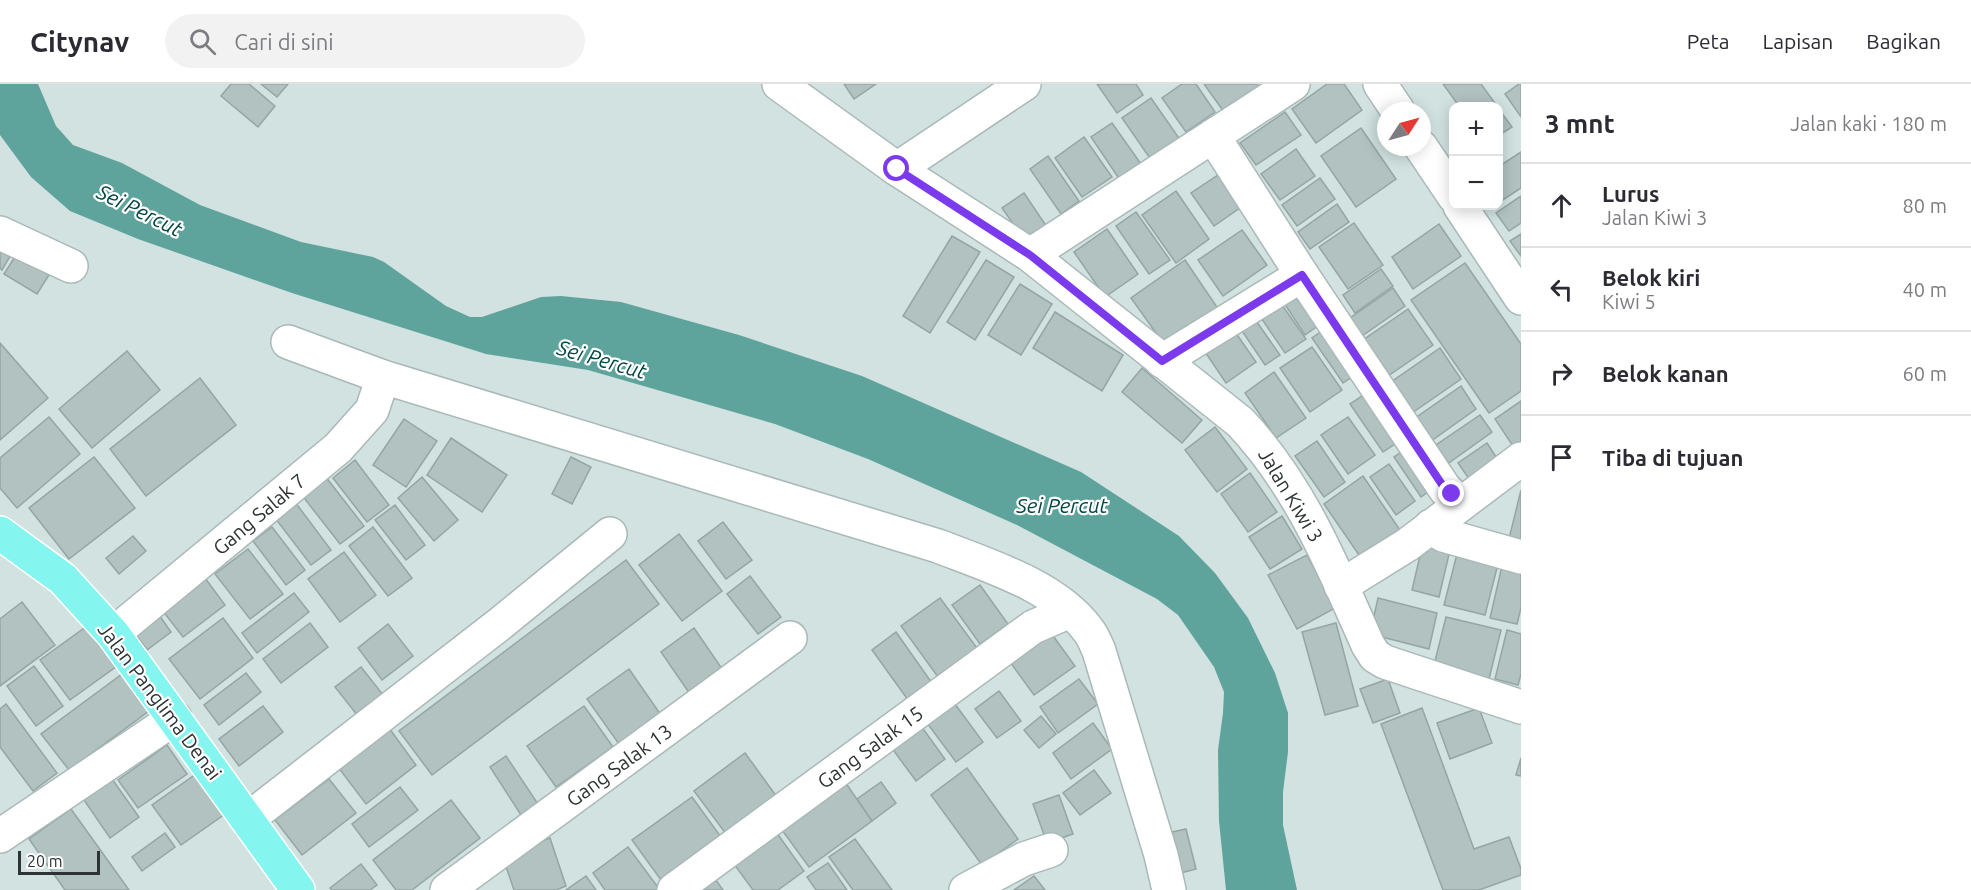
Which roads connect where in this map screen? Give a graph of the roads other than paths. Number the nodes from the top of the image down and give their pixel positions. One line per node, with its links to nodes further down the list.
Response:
1 (779, 84): 9 (street, Jalan Kiwi 3)
2 (1024, 84): 5 (street)
3 (1293, 84): 7 (street)
4 (1380, 84): 6 (street)
5 (990, 93): 9 (street)
6 (1392, 102)
7 (1213, 135): 13 (street); 15 (street)
8 (1427, 156): 10 (street)
9 (897, 169): 13 (street, Jalan Kiwi 3)
10 (1449, 188)
11 (1463, 210): 16 (street)
12 (0, 233): 14 (street)
13 (1030, 255): 18 (street, Jalan Kiwi 3)
14 (71, 266)
15 (1302, 275): 18 (street); 21 (street)
16 (1521, 298)
17 (288, 342): 19 (street)
18 (1162, 361): 26 (street, Jalan Kiwi 3)
19 (383, 376): 27 (street); 28 (street, Gang Salak 7)
20 (1521, 459): 21 (street)
21 (1461, 504): 22 (street)
22 (1431, 526): 25 (street); 26 (street)
23 (0, 533): 28 (main road, Jalan Panglima Denai)
24 (610, 534): 32 (street)
25 (1521, 557)
26 (1341, 586): 30 (street, Jalan Kiwi 3)
27 (1070, 611): 37 (street, Gang Salak 15); 39 (street)
28 (113, 634): 31 (main road, Jalan Panglima Denai)
29 (790, 638): 36 (street, Gang Salak 13)
30 (1521, 707)
31 (176, 718): 32 (main road, Jalan Panglima Denai); 33 (street)
32 (248, 819): 35 (main road, Jalan Panglima Denai)
33 (0, 837)
34 (1051, 850): 38 (street)
35 (298, 890)
36 (447, 890)
37 (674, 890)
38 (966, 890)
39 (1169, 890)

